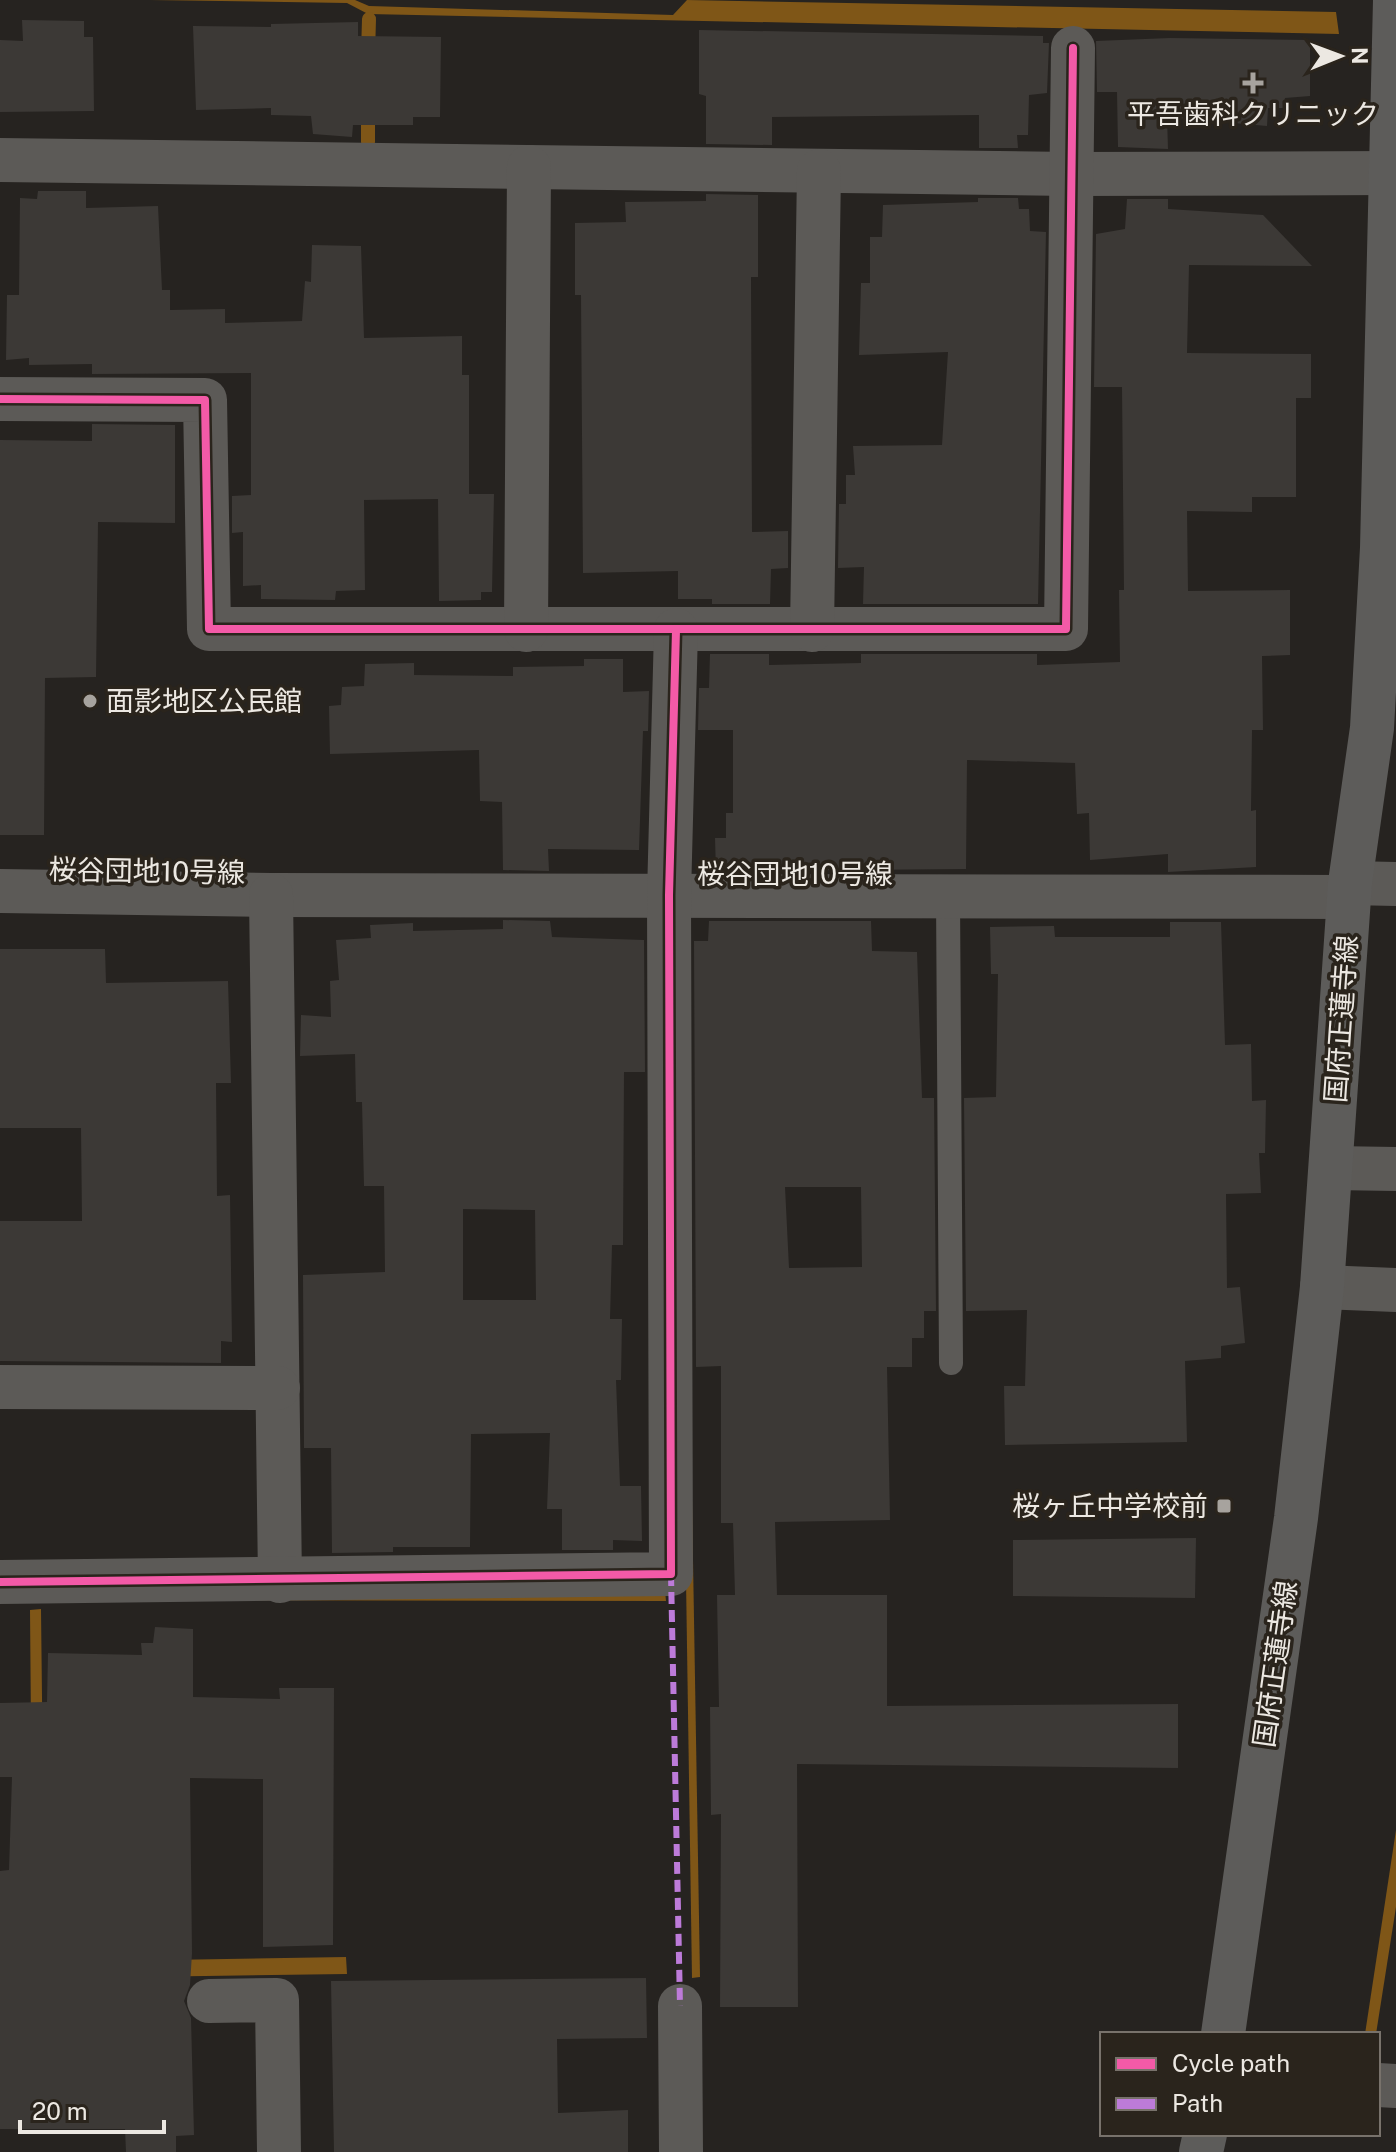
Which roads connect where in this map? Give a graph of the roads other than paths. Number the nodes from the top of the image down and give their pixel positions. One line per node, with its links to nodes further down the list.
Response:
1 (1395, 0): 6 (main road, 国府正蓮寺線)
2 (1073, 48): 7 (street)
3 (0, 160): 4 (street)
4 (529, 167): 5 (street); 10 (street)
5 (819, 171): 7 (street); 12 (street)
6 (1394, 173): 7 (street); 9 (main road, 国府正蓮寺線)
7 (1071, 174): 12 (street)
8 (0, 399): 10 (street)
9 (1389, 549): 13 (main road, 国府正蓮寺線)
10 (526, 630): 11 (street)
11 (676, 630): 12 (street); 18 (street)
12 (812, 630)
13 (1384, 728): 15 (main road, 国府正蓮寺線)
14 (1396, 884): 15 (street, 桜谷団地10号線)
15 (1349, 890): 19 (street, 桜谷団地10号線); 20 (main road, 国府正蓮寺線)
16 (0, 891): 17 (street, 桜谷団地10号線)
17 (271, 895): 18 (street, 桜谷団地10号線); 26 (street)
18 (669, 895): 19 (street, 桜谷団地10号線); 27 (street)
19 (948, 896): 24 (lane)
20 (1332, 1168): 21 (street); 22 (main road, 国府正蓮寺線)
21 (1396, 1169)
22 (1322, 1287): 23 (street); 31 (main road, 国府正蓮寺線)
23 (1396, 1290)
24 (951, 1363)
25 (0, 1387): 26 (street)
26 (278, 1388): 27 (street)
27 (280, 1581): 28 (street)
28 (0, 1582)
29 (209, 2001): 32 (street)
30 (680, 2006): 33 (street)
31 (1223, 2032)
32 (279, 2152)
33 (681, 2152)

